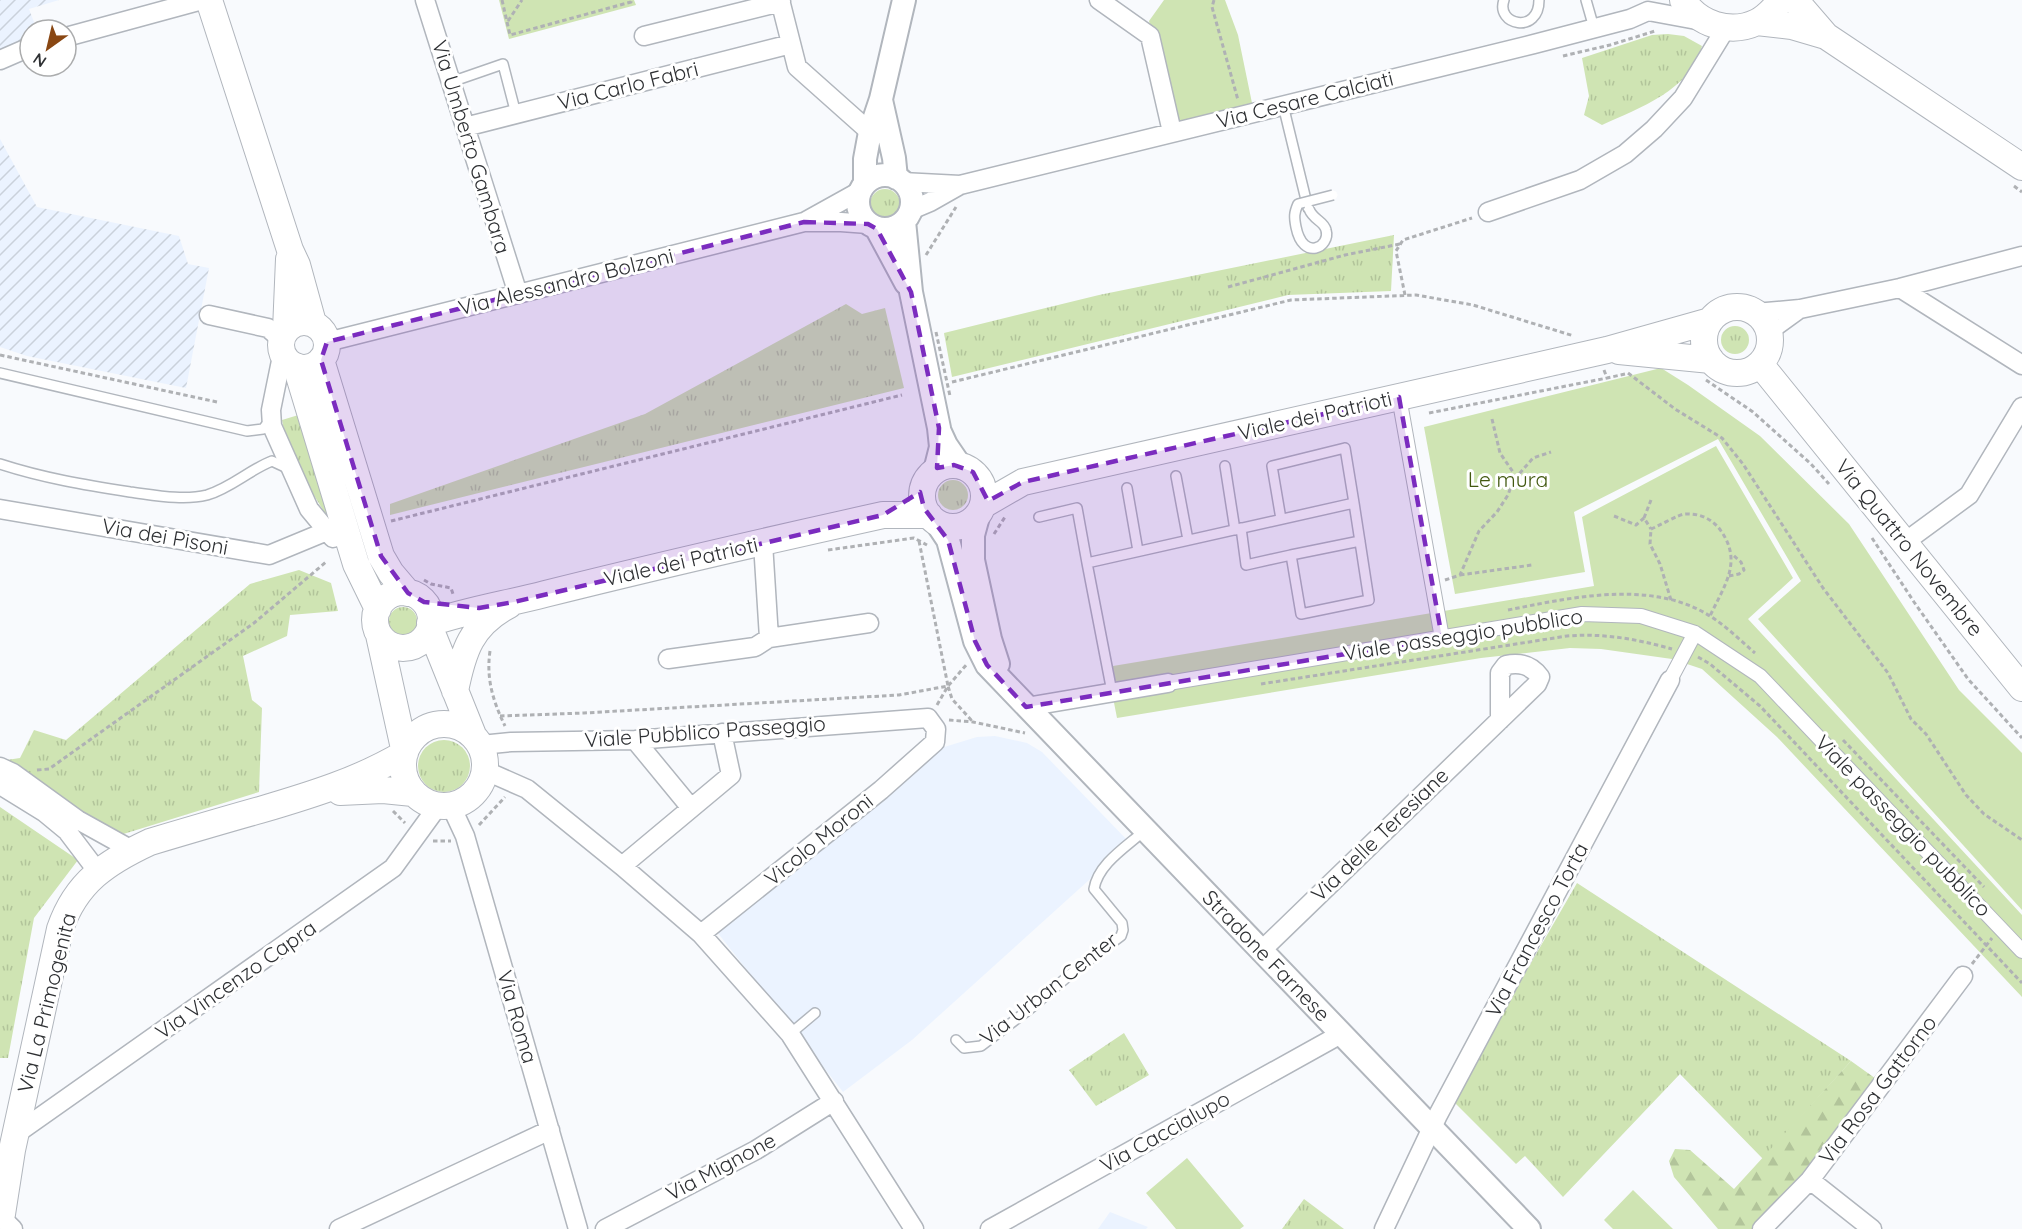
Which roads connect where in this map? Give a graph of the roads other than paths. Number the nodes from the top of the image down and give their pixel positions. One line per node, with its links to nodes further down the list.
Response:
1 (202, 0): 17 (street)
2 (209, 0): 39 (main road)
3 (425, 0): 23 (street, Via Umberto Gambara)
4 (904, 0): 24 (street)
5 (1099, 0): 29 (street)
6 (1504, 0): 7 (lane)
7 (1539, 0)
8 (1683, 0): 15 (main road)
9 (1781, 0): 14 (main road)
10 (1795, 0): 19 (main road)
11 (780, 1): 18 (street); 20 (street)
12 (1585, 1): 16 (lane)
13 (1651, 6): 15 (street, Via Cesare Calciati); 16 (street, Via Cesare Calciati)
14 (1757, 22): 15 (main road); 19 (main road)
15 (1717, 25): 35 (street)
16 (1594, 28): 25 (street, Via Cesare Calciati)
17 (78, 34)
18 (644, 36)
19 (1826, 36): 30 (main road)
20 (791, 44): 26 (street, Via Carlo Fabri); 28 (street)
21 (18, 53): 22 (street)
22 (0, 60)
23 (451, 82): 26 (lane); 27 (street, Via Umberto Gambara)
24 (881, 99): 28 (street); 31 (street)
25 (1283, 105): 29 (street, Via Cesare Calciati); 34 (lane, bridge)
26 (516, 114): 27 (street, Via Carlo Fabri)
27 (465, 127): 43 (street, Via Umberto Gambara)
28 (870, 132): 32 (street)
29 (1172, 132): 33 (street, Via Cesare Calciati)
30 (2022, 167)
31 (899, 180): 32 (street); 33 (street, Via Cesare Calciati); 36 (street)
32 (862, 187): 37 (street, Via Alessandro Bolzoni); 38 (street)
33 (960, 193): 36 (street, Via Cesare Calciati)
34 (1333, 195)
35 (1488, 212)
36 (908, 216): 38 (street); 42 (street)
37 (804, 222): 38 (street, Via Alessandro Bolzoni); 43 (street, Via Alessandro Bolzoni)
38 (873, 226): 42 (street)
39 (290, 250): 47 (main road); 48 (main road)
40 (2022, 256): 41 (street)
41 (1900, 288): 46 (street); 50 (street)
42 (911, 292): 57 (street)
43 (518, 294): 47 (street, Via Alessandro Bolzoni)
44 (209, 315): 48 (street)
45 (1710, 321): 46 (main road, Viale dei Patrioti); 49 (main road, Viale dei Patrioti); 52 (main road)
46 (1762, 322): 51 (main road)
47 (320, 342): 48 (main road); 48 (main road); 85 (main road)
48 (287, 347): 56 (street); 82 (main road)
49 (1607, 350): 52 (main road, Viale dei Patrioti); 54 (main road, Viale dei Patrioti)
50 (2022, 365)
51 (1750, 368): 52 (main road, Viale dei Patrioti); 77 (main road, Via Quattro Novembre)
52 (1708, 370)
53 (0, 373): 56 (lane)
54 (1399, 397): 64 (main road, Viale dei Patrioti); 90 (street)
55 (2022, 407): 77 (street)
56 (271, 417): 61 (street)
57 (939, 428): 60 (street); 63 (street)
58 (0, 464): 61 (lane)
59 (1225, 466): 73 (lane)
60 (969, 471): 63 (main road); 64 (main road, Viale dei Patrioti); 68 (main road)
61 (292, 474): 74 (street)
62 (1176, 476): 75 (lane)
63 (929, 481): 69 (main road, Viale dei Patrioti); 72 (main road)
64 (1023, 482): 68 (main road, Viale dei Patrioti)
65 (1127, 488): 79 (lane)
66 (1354, 503): 71 (lane); 71 (lane); 76 (lane)
67 (0, 509): 74 (street, Via dei Pisoni)
68 (981, 509): 72 (main road); 93 (street, Stradone Farnese)
69 (883, 515): 72 (main road, Viale dei Patrioti); 78 (main road, Viale dei Patrioti)
70 (1039, 517): 81 (lane)
71 (1281, 519): 73 (lane)
72 (928, 526): 93 (street, Stradone Farnese)
73 (1238, 529): 75 (lane); 80 (lane)
74 (327, 531): 82 (street)
75 (1188, 540): 79 (lane)
76 (1360, 541): 80 (lane); 80 (lane)
77 (1905, 542): 95 (main road, Via Quattro Novembre)
78 (763, 543): 83 (main road, Viale dei Patrioti); 89 (street)
79 (1138, 551): 81 (lane)
80 (1291, 555)
81 (1087, 563): 97 (lane)
82 (356, 564): 84 (main road)
83 (514, 602): 85 (main road, Viale dei Patrioti); 96 (main road)
84 (378, 609): 85 (main road); 88 (main road)
85 (423, 611): 88 (main road); 96 (main road)
86 (869, 622): 89 (street)
87 (1695, 633): 90 (street, Viale passeggio pubblico); 92 (street, Via Francesco Torta); 117 (street, Viale passeggio pubblico)
88 (380, 635): 104 (main road)
89 (770, 638): 91 (street)
90 (1442, 639): 94 (street, Viale passeggio pubblico)
91 (668, 659)
92 (1670, 680): 124 (street, Via Francesco Torta)
93 (1004, 683): 98 (street, Stradone Farnese)
94 (1168, 683): 97 (street, Viale passeggio pubblico)
95 (2022, 688)
96 (455, 691): 101 (main road)
97 (1112, 692): 98 (street, Viale passeggio pubblico)
98 (1026, 707): 111 (street, Stradone Farnese)
99 (1500, 720): 116 (street, Via delle Teresiane)
100 (722, 733): 102 (street, Viale Pubblico Passeggio); 103 (street, Viale Pubblico Passeggio); 110 (street)
101 (477, 740): 102 (street, Viale Pubblico Passeggio); 104 (main road); 105 (main road)
102 (634, 740): 110 (street)
103 (934, 742): 115 (street, Vicolo Moroni)
104 (405, 753): 107 (main road); 108 (main road, Via La Primogenita)
105 (486, 771): 109 (main road); 113 (street)
106 (4, 775): 112 (street); 114 (street)
107 (413, 793): 108 (main road, Via La Primogenita); 109 (main road)
108 (307, 797): 112 (main road, Via La Primogenita)
109 (445, 806): 125 (street, Via Roma); 126 (street, Via Vincenzo Capra)
110 (691, 808): 113 (street)
111 (1144, 831): 116 (street, Stradone Farnese); 122 (lane, Via Urban Center)
112 (132, 850): 114 (main road, Via La Primogenita)
113 (622, 866): 115 (street)
114 (98, 872): 126 (main road, Via La Primogenita)
115 (701, 934): 120 (street)
116 (1261, 951): 121 (street, Stradone Farnese)
117 (2022, 951)
118 (1963, 976): 127 (street, Via Rosa Gattorno)
119 (815, 1013): 120 (lane)
120 (790, 1034): 123 (street)
121 (1341, 1034): 124 (street, Stradone Farnese); 134 (street, Via Caccialupo)
122 (956, 1040)
123 (834, 1101): 132 (street, Via Mignone); 133 (street)
124 (1432, 1128): 135 (street, Via Francesco Torta); 136 (street, Stradone Farnese)
125 (549, 1130): 129 (street); 131 (street, Via Roma)
126 (9, 1152): 128 (main road, Via La Primogenita)
127 (1810, 1180): 137 (street, Via Rosa Gattorno); 138 (street)
128 (4, 1221)
129 (361, 1225): 130 (street)
130 (339, 1229)
131 (578, 1229)
132 (604, 1229)
133 (914, 1229)
134 (990, 1229)
135 (1384, 1229)
136 (1530, 1229)
137 (1762, 1229)
138 (1872, 1229)

